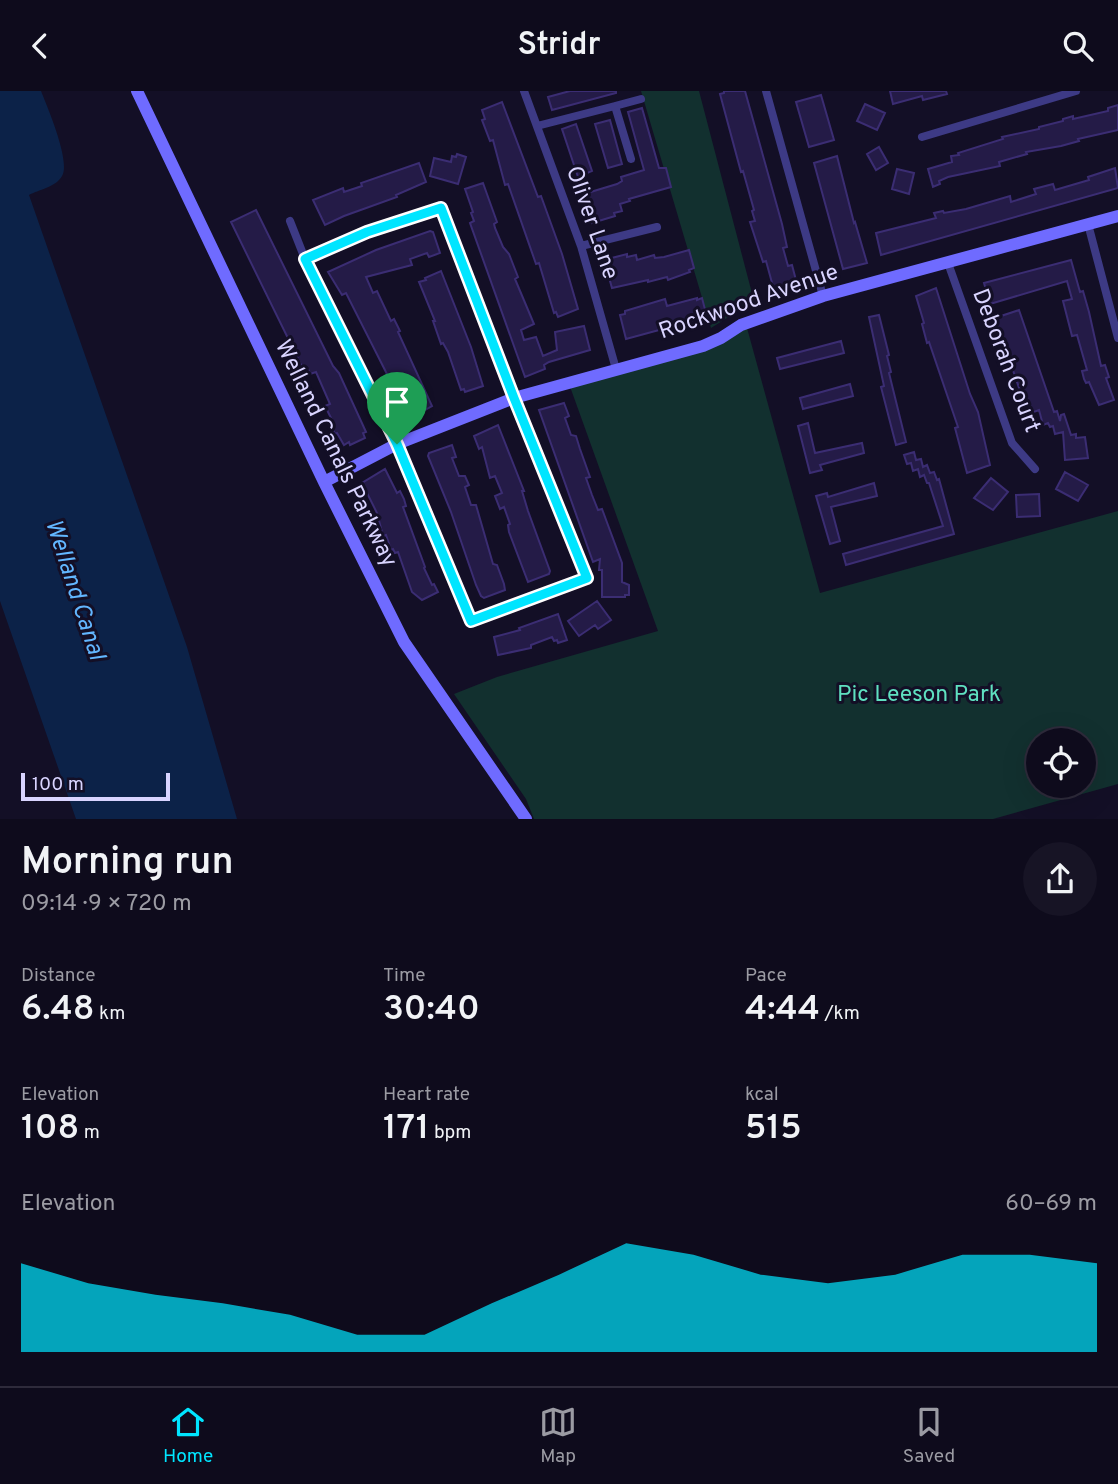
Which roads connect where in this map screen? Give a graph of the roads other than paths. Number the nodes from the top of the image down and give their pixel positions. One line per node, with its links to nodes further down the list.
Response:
1 (137, 91): 23 (street, Welland Canals Parkway)
2 (524, 91): 7 (street, Oliver Lane)
3 (766, 91): 17 (street)
4 (1076, 91): 8 (street)
5 (641, 99): 6 (street)
6 (615, 106): 7 (street); 9 (street)
7 (537, 127): 14 (street, Oliver Lane)
8 (922, 137)
9 (631, 159)
10 (1118, 216): 12 (street, Rockwood Avenue)
11 (290, 221): 15 (street)
12 (1088, 224): 16 (street, Rockwood Avenue); 18 (street)
13 (657, 227): 14 (street)
14 (581, 246): 19 (street, Oliver Lane)
15 (305, 259): 20 (street); 21 (street)
16 (948, 263): 17 (street, Rockwood Avenue); 22 (street, Deborah Court)
17 (822, 296): 19 (street, Rockwood Avenue)
18 (1118, 338)
19 (616, 369): 20 (street, Rockwood Avenue)
20 (514, 398): 21 (street, Rockwood Avenue); 21 (street)
21 (397, 444): 23 (street, Rockwood Avenue)
22 (1035, 469)
23 (324, 482): 24 (street, Welland Canals Parkway)
24 (526, 819)

